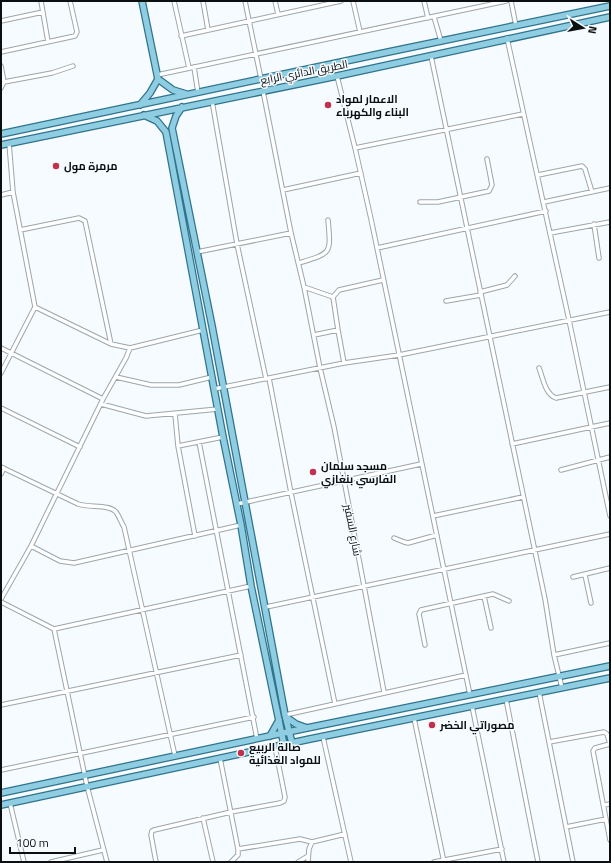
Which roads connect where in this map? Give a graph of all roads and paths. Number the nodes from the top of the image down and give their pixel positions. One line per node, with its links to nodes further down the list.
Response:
1 (41, 1): 14 (street)
2 (70, 1): 27 (street)
3 (142, 1): 40 (main road)
4 (174, 1): 24 (street)
5 (203, 1): 22 (street)
6 (244, 1): 20 (street)
7 (275, 1): 15 (street)
8 (339, 1): 15 (street)
9 (353, 1): 23 (street)
10 (424, 1): 18 (street)
11 (506, 1): 16 (street)
12 (511, 1): 21 (street)
13 (610, 6): 21 (main road, الطريق الدائري الرابع)
14 (43, 12): 19 (street); 27 (street)
15 (278, 14): 20 (street)
16 (434, 16): 18 (street); 26 (street)
17 (610, 17): 25 (main road, الطريق الدائري الرابع)
18 (428, 18): 23 (street)
19 (1, 21)
20 (249, 21): 22 (street); 31 (street)
21 (516, 26): 26 (main road, الطريق الدائري الرابع)
22 (208, 30): 24 (street)
23 (360, 32): 31 (street)
24 (181, 36): 38 (street)
25 (507, 38): 32 (main road, الطريق الدائري الرابع); 50 (street)
26 (441, 41): 28 (main road, الطريق الدائري الرابع)
27 (48, 42): 30 (street)
28 (414, 46): 29 (main road, الطريق الدائري الرابع); 33 (main road)
29 (393, 51): 34 (main road); 41 (main road, الطريق الدائري الرابع)
30 (1, 52)
31 (256, 54): 37 (street); 41 (street)
32 (432, 56): 33 (main road, الطريق الدائري الرابع); 52 (street)
33 (417, 59): 34 (main road, الطريق الدائري الرابع)
34 (396, 63): 39 (main road, الطريق الدائري الرابع)
35 (1, 66): 42 (street)
36 (73, 66): 42 (street)
37 (194, 67): 38 (street); 45 (street)
38 (189, 68): 40 (street)
39 (337, 76): 44 (main road, الطريق الدائري الرابع); 56 (street)
40 (158, 77): 46 (main road); 48 (main road)
41 (261, 79): 45 (main road, الطريق الدائري الرابع)
42 (4, 82): 43 (street)
43 (1, 88)
44 (263, 91): 47 (main road, الطريق الدائري الرابع); 61 (street, شارع السفير)
45 (198, 93): 46 (main road, الطريق الدائري الرابع)
46 (190, 94): 48 (main road, الطريق الدائري الرابع)
47 (212, 101): 49 (main road, الطريق الدائري الرابع); 76 (street)
48 (140, 105): 53 (main road, الطريق الدائري الرابع)
49 (182, 107): 51 (main road, الطريق الدائري الرابع); 78 (main road)
50 (523, 114): 52 (street); 59 (street)
51 (144, 115): 54 (main road, الطريق الدائري الرابع); 90 (main road)
52 (447, 129): 56 (street); 65 (street)
53 (1, 134)
54 (9, 143): 55 (main road, الطريق الدائري الرابع); 62 (street)
55 (1, 145)
56 (355, 148): 58 (street)
57 (487, 159): 65 (street)
58 (361, 173): 61 (street); 77 (street)
59 (538, 175): 63 (street); 67 (street)
60 (610, 188): 63 (street)
61 (283, 190): 74 (street, شارع السفير)
62 (13, 192): 64 (street); 73 (street)
63 (592, 192): 67 (street)
64 (1, 195)
65 (462, 198): 66 (street); 72 (street)
66 (420, 202)
67 (544, 202): 68 (street)
68 (546, 211): 72 (street); 75 (street)
69 (328, 220): 80 (street)
70 (610, 222): 71 (street)
71 (594, 224): 75 (street); 79 (street)
72 (467, 228): 77 (street); 84 (street)
73 (20, 230): 87 (street); 94 (street)
74 (291, 233): 76 (street); 80 (street, شارع السفير)
75 (550, 233): 89 (street)
76 (237, 244): 78 (street); 105 (street)
77 (377, 248): 82 (street)
78 (197, 252): 107 (main road)
79 (599, 258)
80 (299, 263): 83 (street, شارع السفير)
81 (515, 276): 84 (street)
82 (383, 280): 85 (street); 98 (street)
83 (304, 286): 85 (street); 92 (street, شارع السفير)
84 (480, 293): 86 (street); 93 (street)
85 (333, 297): 91 (street)
86 (446, 301)
87 (35, 307): 94 (street); 97 (street)
88 (610, 312): 89 (street)
89 (569, 320): 93 (street); 109 (street)
90 (203, 330): 96 (street); 104 (main road)
91 (338, 330): 92 (street); 99 (street)
92 (314, 335): 100 (street, شارع السفير)
93 (490, 336): 98 (street); 119 (street)
94 (111, 344): 96 (street)
95 (1, 348): 97 (street)
96 (130, 348): 103 (street)
97 (11, 352): 102 (street); 110 (street)
98 (399, 354): 99 (street); 126 (street)
99 (344, 363): 100 (street)
100 (320, 368): 105 (street); 130 (street, شارع السفير)
101 (539, 368): 109 (street)
102 (1, 373)
103 (116, 377): 104 (street); 110 (street)
104 (212, 377): 108 (main road)
105 (267, 378): 107 (street); 131 (street)
106 (610, 387): 109 (street)
107 (223, 388): 108 (street); 122 (main road)
108 (214, 389): 113 (main road)
109 (585, 392): 116 (street)
110 (103, 399): 111 (street)
111 (101, 404): 114 (street); 121 (street)
112 (1, 408): 121 (street)
113 (218, 409): 114 (street); 117 (main road)
114 (175, 414): 120 (street)
115 (610, 424): 116 (street)
116 (591, 427): 119 (street); 125 (street)
117 (223, 437): 118 (street); 124 (main road)
118 (200, 442): 120 (street); 139 (street)
119 (512, 444): 133 (street)
120 (178, 446): 142 (street)
121 (80, 447): 132 (street)
122 (237, 457): 124 (main road); 134 (main road)
123 (610, 457): 125 (street)
124 (227, 459): 135 (main road)
125 (598, 460): 128 (street); 137 (street)
126 (421, 464): 130 (street); 136 (street)
127 (3, 468): 129 (street); 132 (street)
128 (561, 470)
129 (1, 474)
130 (344, 482): 131 (street); 152 (street, شارع السفير)
131 (290, 493): 134 (street); 154 (street)
132 (56, 494): 144 (street); 146 (street)
133 (523, 497): 136 (street); 145 (street)
134 (246, 502): 135 (street); 160 (main road)
135 (237, 504): 138 (main road)
136 (433, 516): 141 (street)
137 (610, 516)
138 (241, 525): 139 (street); 151 (main road)
139 (217, 531): 142 (street); 153 (street)
140 (610, 534): 145 (street)
141 (437, 535): 143 (street); 148 (street)
142 (195, 536): 146 (street)
143 (394, 538)
144 (31, 546): 146 (street); 156 (street)
145 (535, 549): 148 (street); 169 (street)
146 (129, 551): 161 (street)
147 (610, 568): 149 (street)
148 (443, 570): 152 (street); 159 (street)
149 (585, 575): 150 (street); 158 (street)
150 (573, 577)
151 (251, 586): 153 (street); 167 (main road)
152 (364, 586): 154 (street); 177 (street, شارع السفير)
153 (228, 591): 161 (street); 168 (street)
154 (312, 596): 160 (street); 181 (street)
155 (484, 596): 157 (street); 159 (street); 162 (street)
156 (1, 600): 163 (street)
157 (509, 601)
158 (591, 603)
159 (451, 604): 165 (street); 172 (street)
160 (266, 607): 166 (main road)
161 (142, 609): 163 (street); 171 (street)
162 (491, 628)
163 (54, 629): 176 (street)
164 (610, 643): 169 (street)
165 (425, 645)
166 (273, 648): 167 (main road); 184 (main road)
167 (264, 649): 187 (main road)
168 (241, 655): 171 (street); 185 (street)
169 (554, 655): 173 (street)
170 (610, 666): 173 (main road)
171 (156, 673): 176 (street); 190 (street)
172 (466, 675): 177 (street); 179 (street)
173 (559, 677): 175 (street); 179 (main road)
174 (610, 678): 175 (main road)
175 (562, 688): 178 (main road)
176 (66, 691): 182 (street); 200 (street)
177 (384, 692): 181 (street)
178 (539, 692): 180 (main road); 195 (street)
179 (470, 695): 188 (main road)
180 (506, 699): 183 (main road); 234 (street)
181 (335, 704): 184 (street)
182 (1, 705)
183 (472, 706): 186 (main road); 219 (street)
184 (286, 716): 188 (main road); 189 (main road)
185 (254, 717): 190 (street); 194 (street)
186 (414, 718): 193 (main road); 222 (street)
187 (279, 720): 191 (main road); 192 (main road)
188 (307, 728): 189 (main road)
189 (290, 732): 191 (main road); 196 (main road)
190 (170, 734): 200 (street); 201 (street)
191 (282, 734): 192 (main road); 198 (main road)
192 (270, 736): 194 (main road)
193 (323, 737): 196 (main road); 215 (street)
194 (257, 739): 201 (main road)
195 (549, 742): 197 (street); 214 (street)
196 (292, 743): 198 (main road)
197 (610, 744): 210 (street)
198 (284, 745): 199 (main road)
199 (275, 747): 202 (main road); 211 (street)
200 (80, 753): 203 (street); 204 (street)
201 (175, 756): 204 (main road)
202 (220, 758): 205 (main road); 211 (street)
203 (1, 770)
204 (85, 775): 205 (street); 206 (main road)
205 (87, 786): 207 (main road); 220 (street)
206 (1, 793)
207 (10, 803): 209 (main road); 223 (street)
208 (610, 804): 210 (street)
209 (1, 805)
210 (604, 805): 213 (street)
211 (231, 812): 212 (street); 218 (street)
212 (203, 818): 226 (street); 227 (street)
213 (606, 819): 214 (street); 216 (street)
214 (566, 827): 235 (street)
215 (345, 834): 217 (street); 231 (street)
216 (610, 840)
217 (312, 842): 218 (street); 221 (street)
218 (238, 849): 228 (street)
219 (502, 849): 222 (street); 233 (street)
220 (104, 850): 224 (street); 225 (street)
221 (308, 856): 229 (street); 230 (street)
222 (444, 861): 232 (street)
223 (24, 862)
224 (51, 862)
225 (107, 862)
226 (156, 862)
227 (213, 862)
228 (231, 862)
229 (298, 862)
230 (308, 862)
231 (351, 862)
232 (434, 862)
233 (504, 862)
234 (538, 862)
235 (573, 862)

